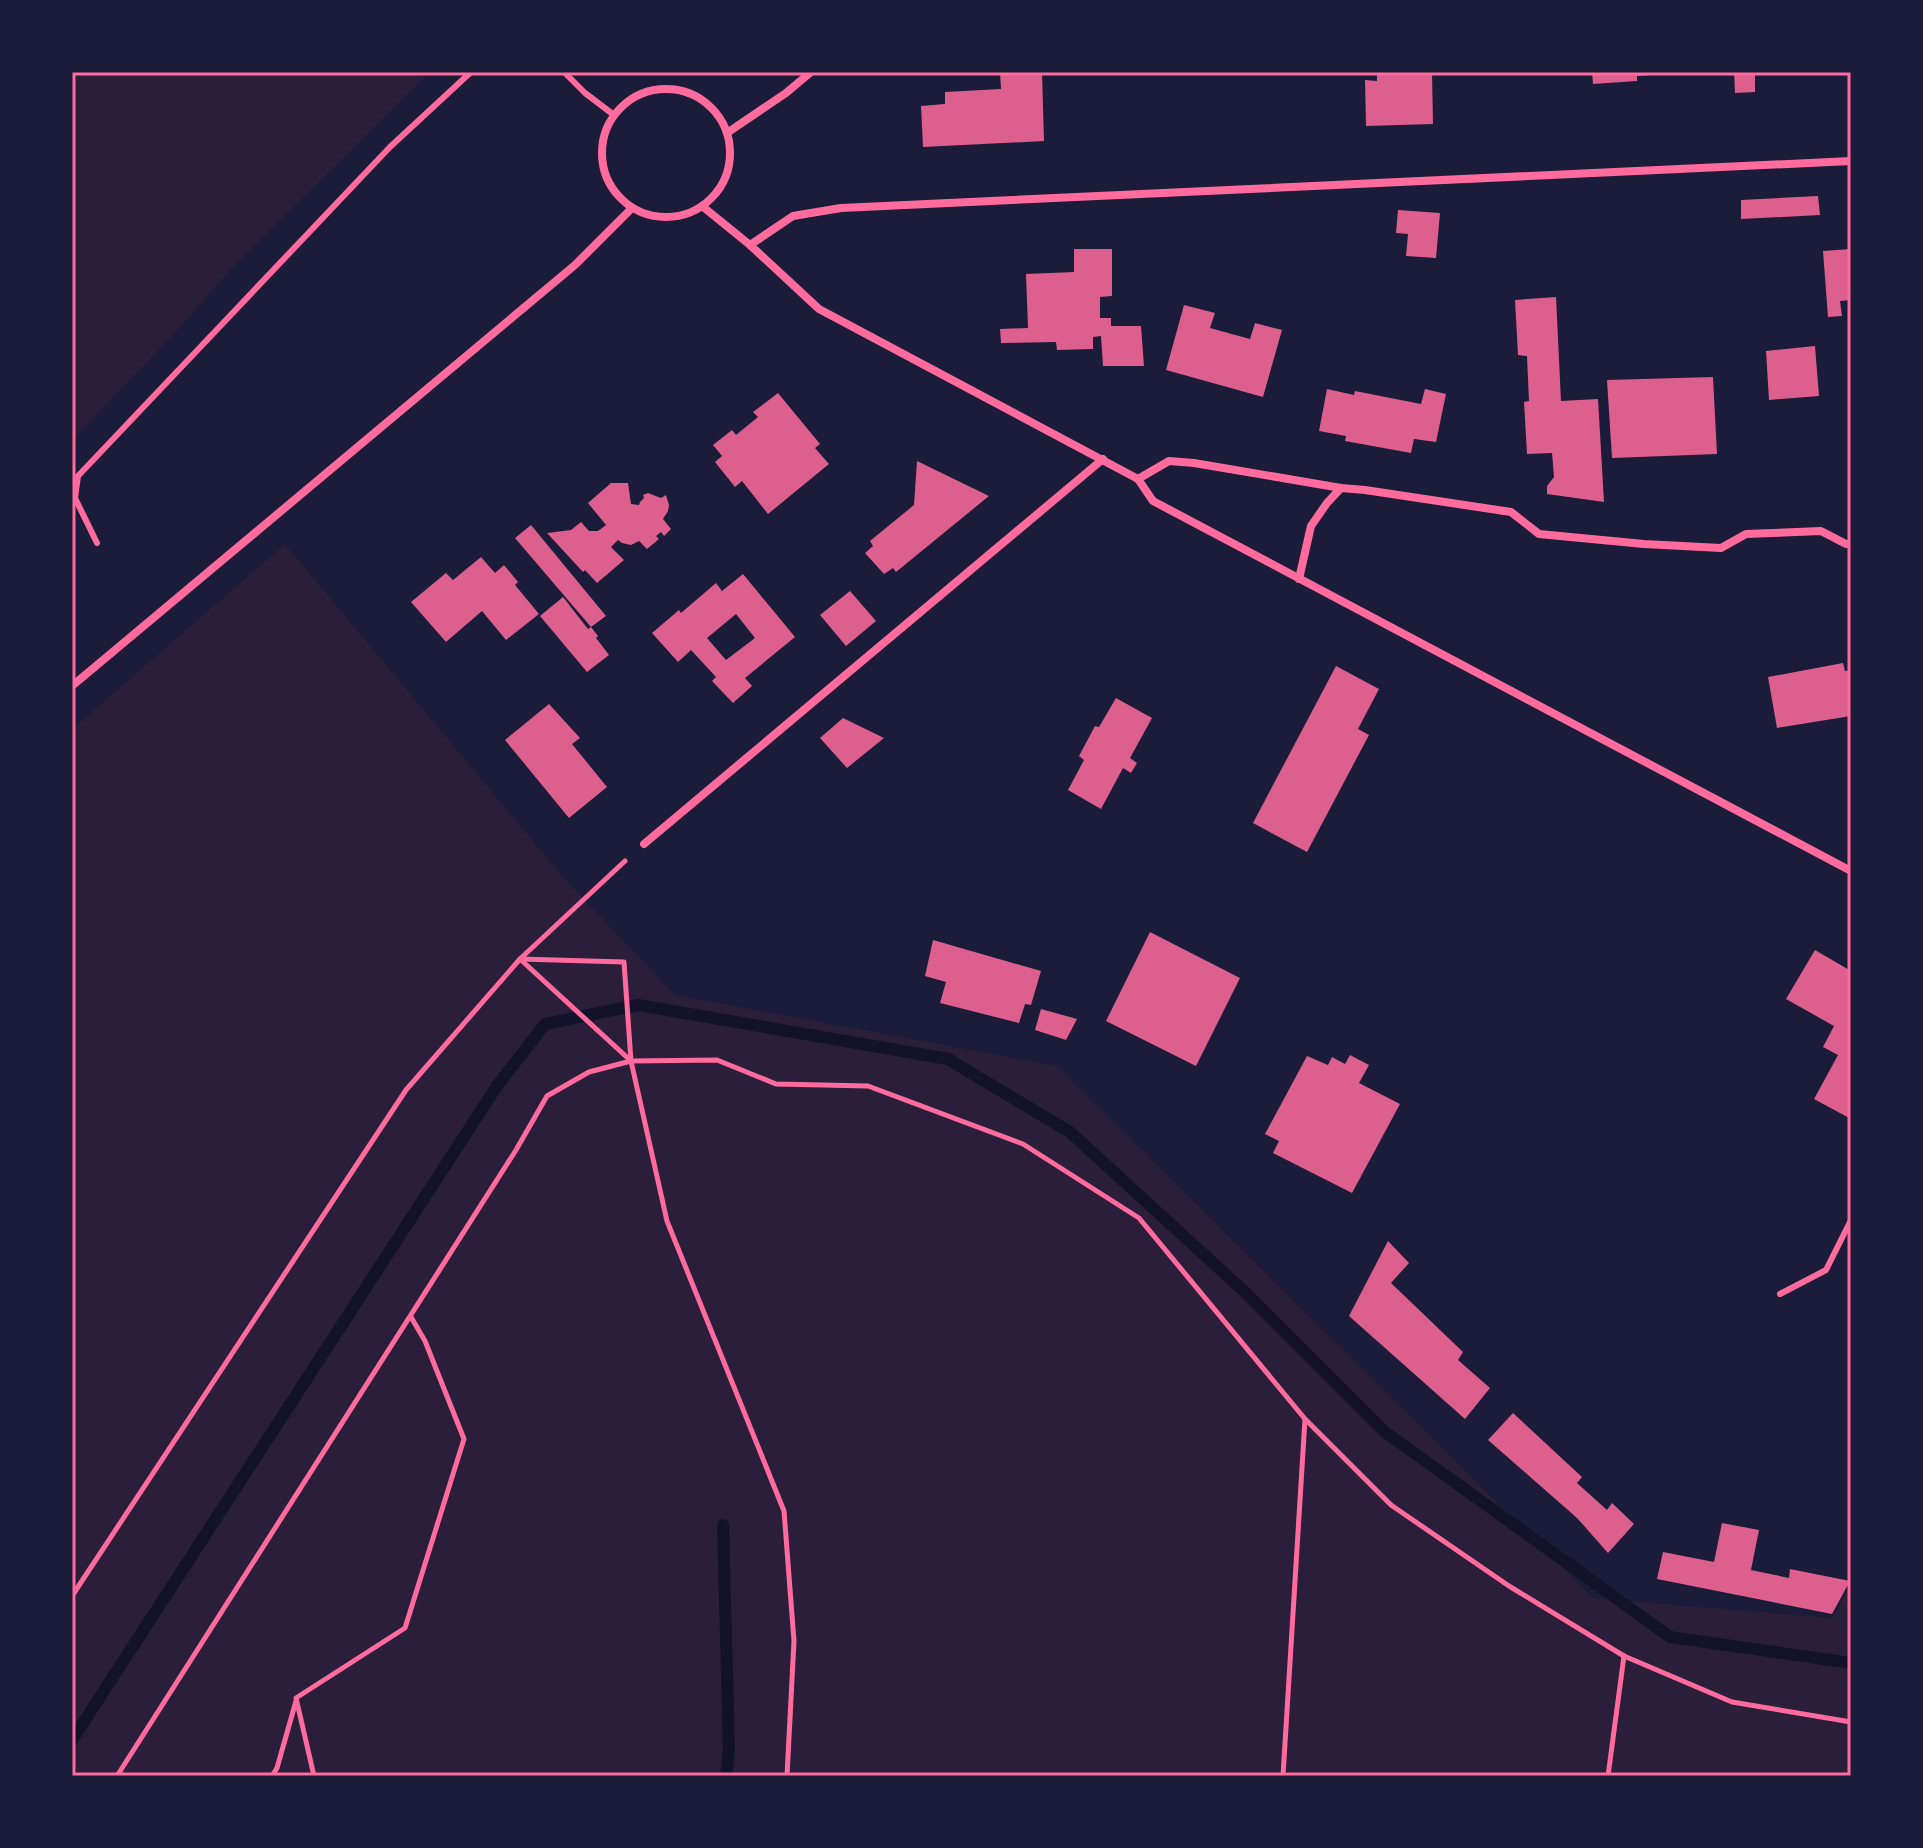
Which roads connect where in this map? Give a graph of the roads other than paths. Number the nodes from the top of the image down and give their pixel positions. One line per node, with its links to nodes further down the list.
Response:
1 (471, 72): 13 (lane)
2 (564, 72): 4 (lane)
3 (811, 72): 5 (street)
4 (614, 115): 5 (street); 8 (street)
5 (727, 133): 7 (street)
6 (1851, 161): 9 (street)
7 (702, 206): 8 (street); 9 (street)
8 (632, 208): 16 (street)
9 (750, 245): 10 (street)
10 (1103, 459): 11 (street); 17 (street)
11 (1138, 479): 12 (street); 15 (street)
12 (1341, 488): 14 (street); 15 (street)
13 (97, 543)
14 (1851, 544)
15 (1299, 579): 18 (street)
16 (72, 686)
17 (644, 844)
18 (1851, 871)
19 (1851, 1220): 20 (lane)
20 (1780, 1294)

